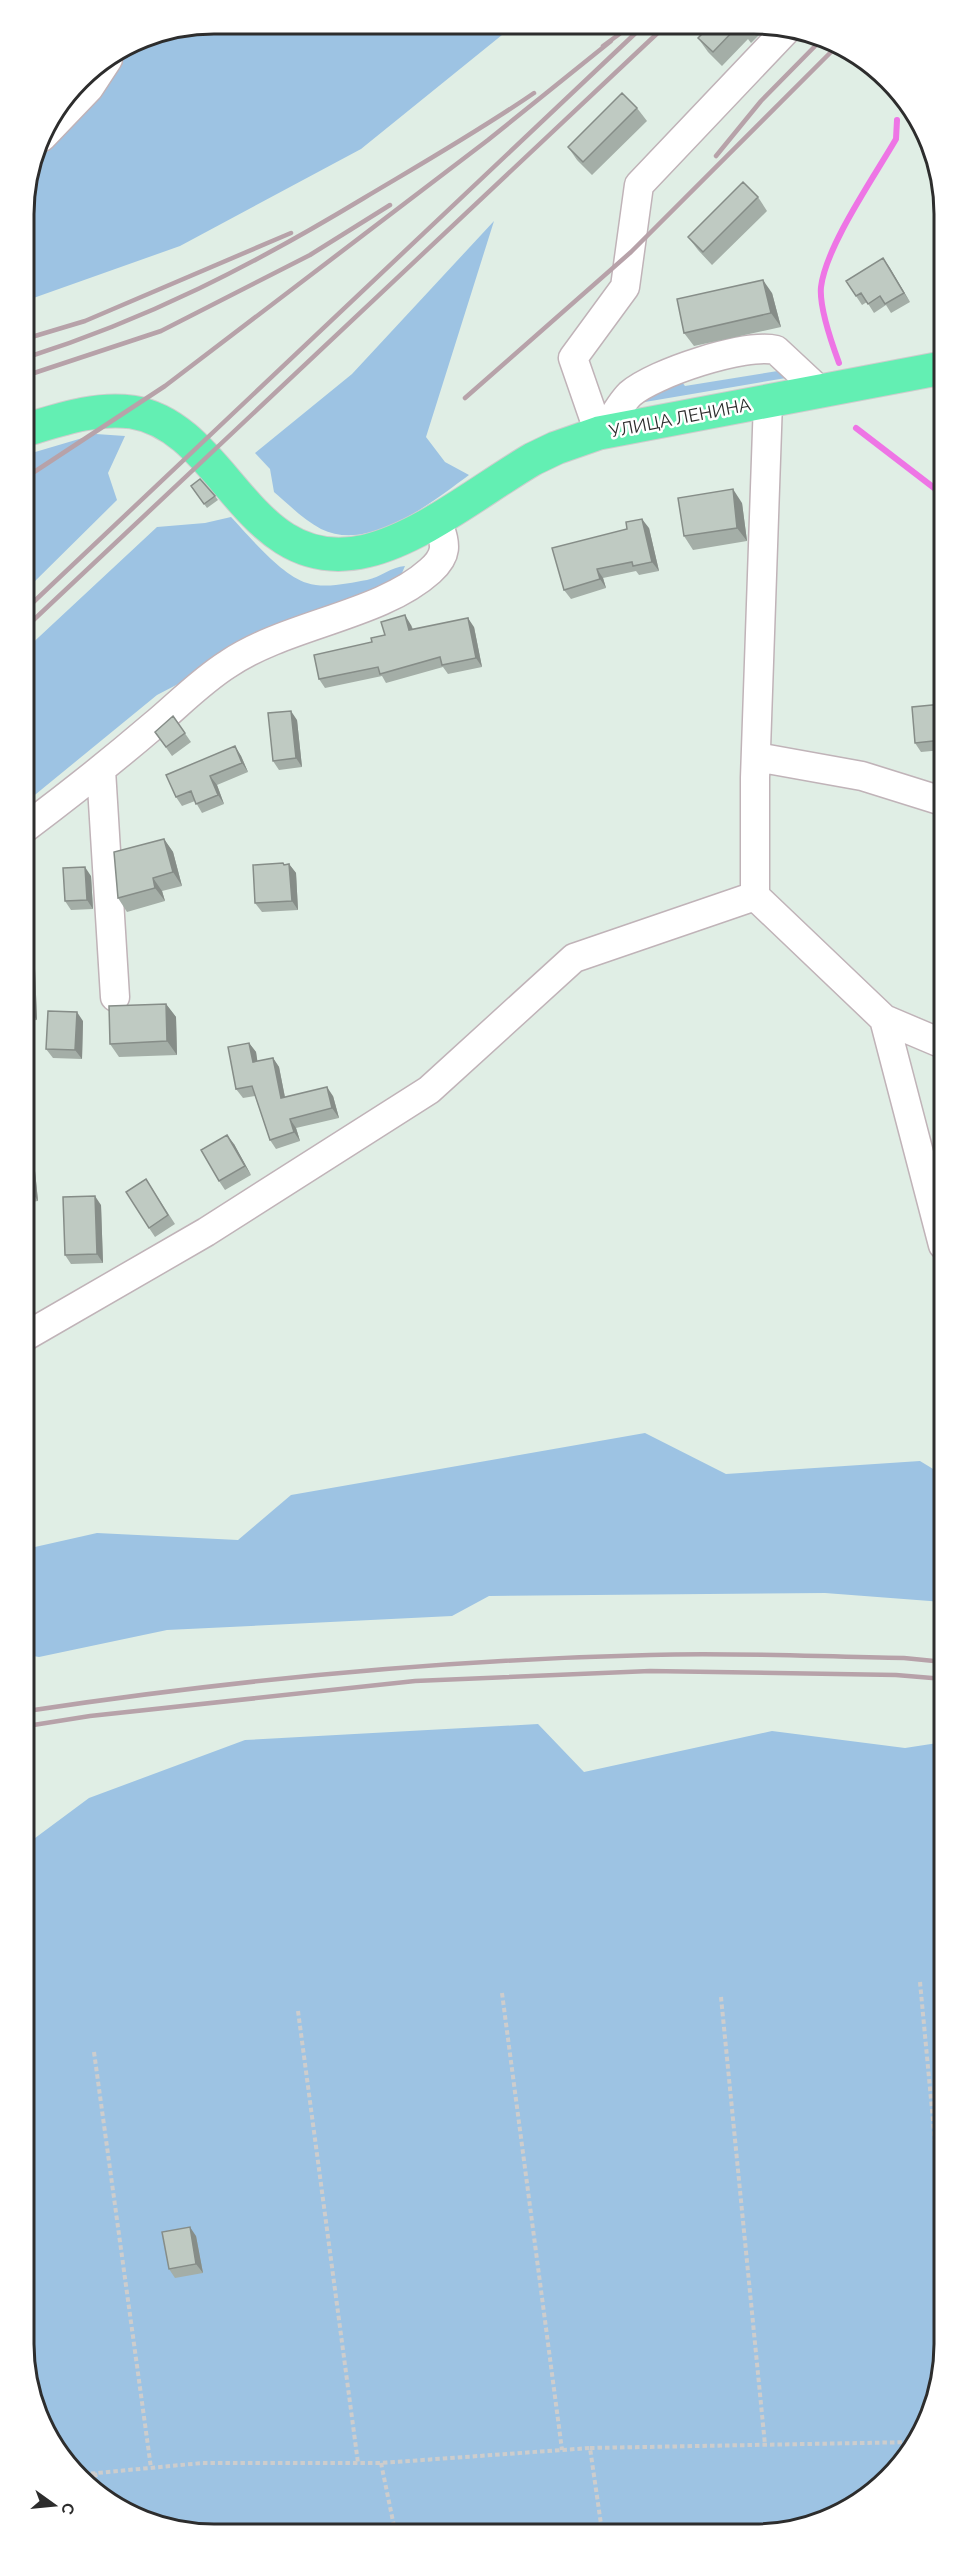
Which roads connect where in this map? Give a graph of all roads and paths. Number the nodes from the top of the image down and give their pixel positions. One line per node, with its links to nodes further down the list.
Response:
1 (780, 37): 8 (street)
2 (93, 81): 3 (street)
3 (69, 109)
4 (934, 370): 5 (main road, УЛИЦА ЛЕНИНА)
5 (820, 391): 6 (main road, УЛИЦА ЛЕНИНА); 8 (street)
6 (768, 401): 8 (main road, УЛИЦА ЛЕНИНА); 10 (street)
7 (35, 427): 9 (main road, УЛИЦА ЛЕНИНА)
8 (602, 433): 9 (main road, УЛИЦА ЛЕНИНА)
9 (437, 518): 11 (street)
10 (756, 757): 12 (street); 14 (street)
11 (101, 770): 13 (street); 15 (street)
12 (934, 798)
13 (35, 821)
14 (756, 896): 16 (street); 19 (street)
15 (116, 998)
16 (884, 1019): 17 (street); 18 (street)
17 (934, 1040)
18 (934, 1211)
19 (34, 1331)
20 (920, 1982): 25 (path)
21 (502, 1993): 29 (path)
22 (721, 1997): 27 (path)
23 (298, 2011): 30 (path)
24 (94, 2052): 32 (path)
25 (934, 2131)
26 (906, 2442): 27 (path)
27 (765, 2445): 28 (path)
28 (590, 2448): 29 (path); 37 (path)
29 (562, 2450): 31 (path)
30 (358, 2463): 31 (path); 32 (path)
31 (381, 2463): 36 (path)
32 (151, 2468): 33 (path)
33 (95, 2473): 34 (path); 35 (path)
34 (89, 2474)
35 (96, 2480)
36 (394, 2524)
37 (601, 2524)

